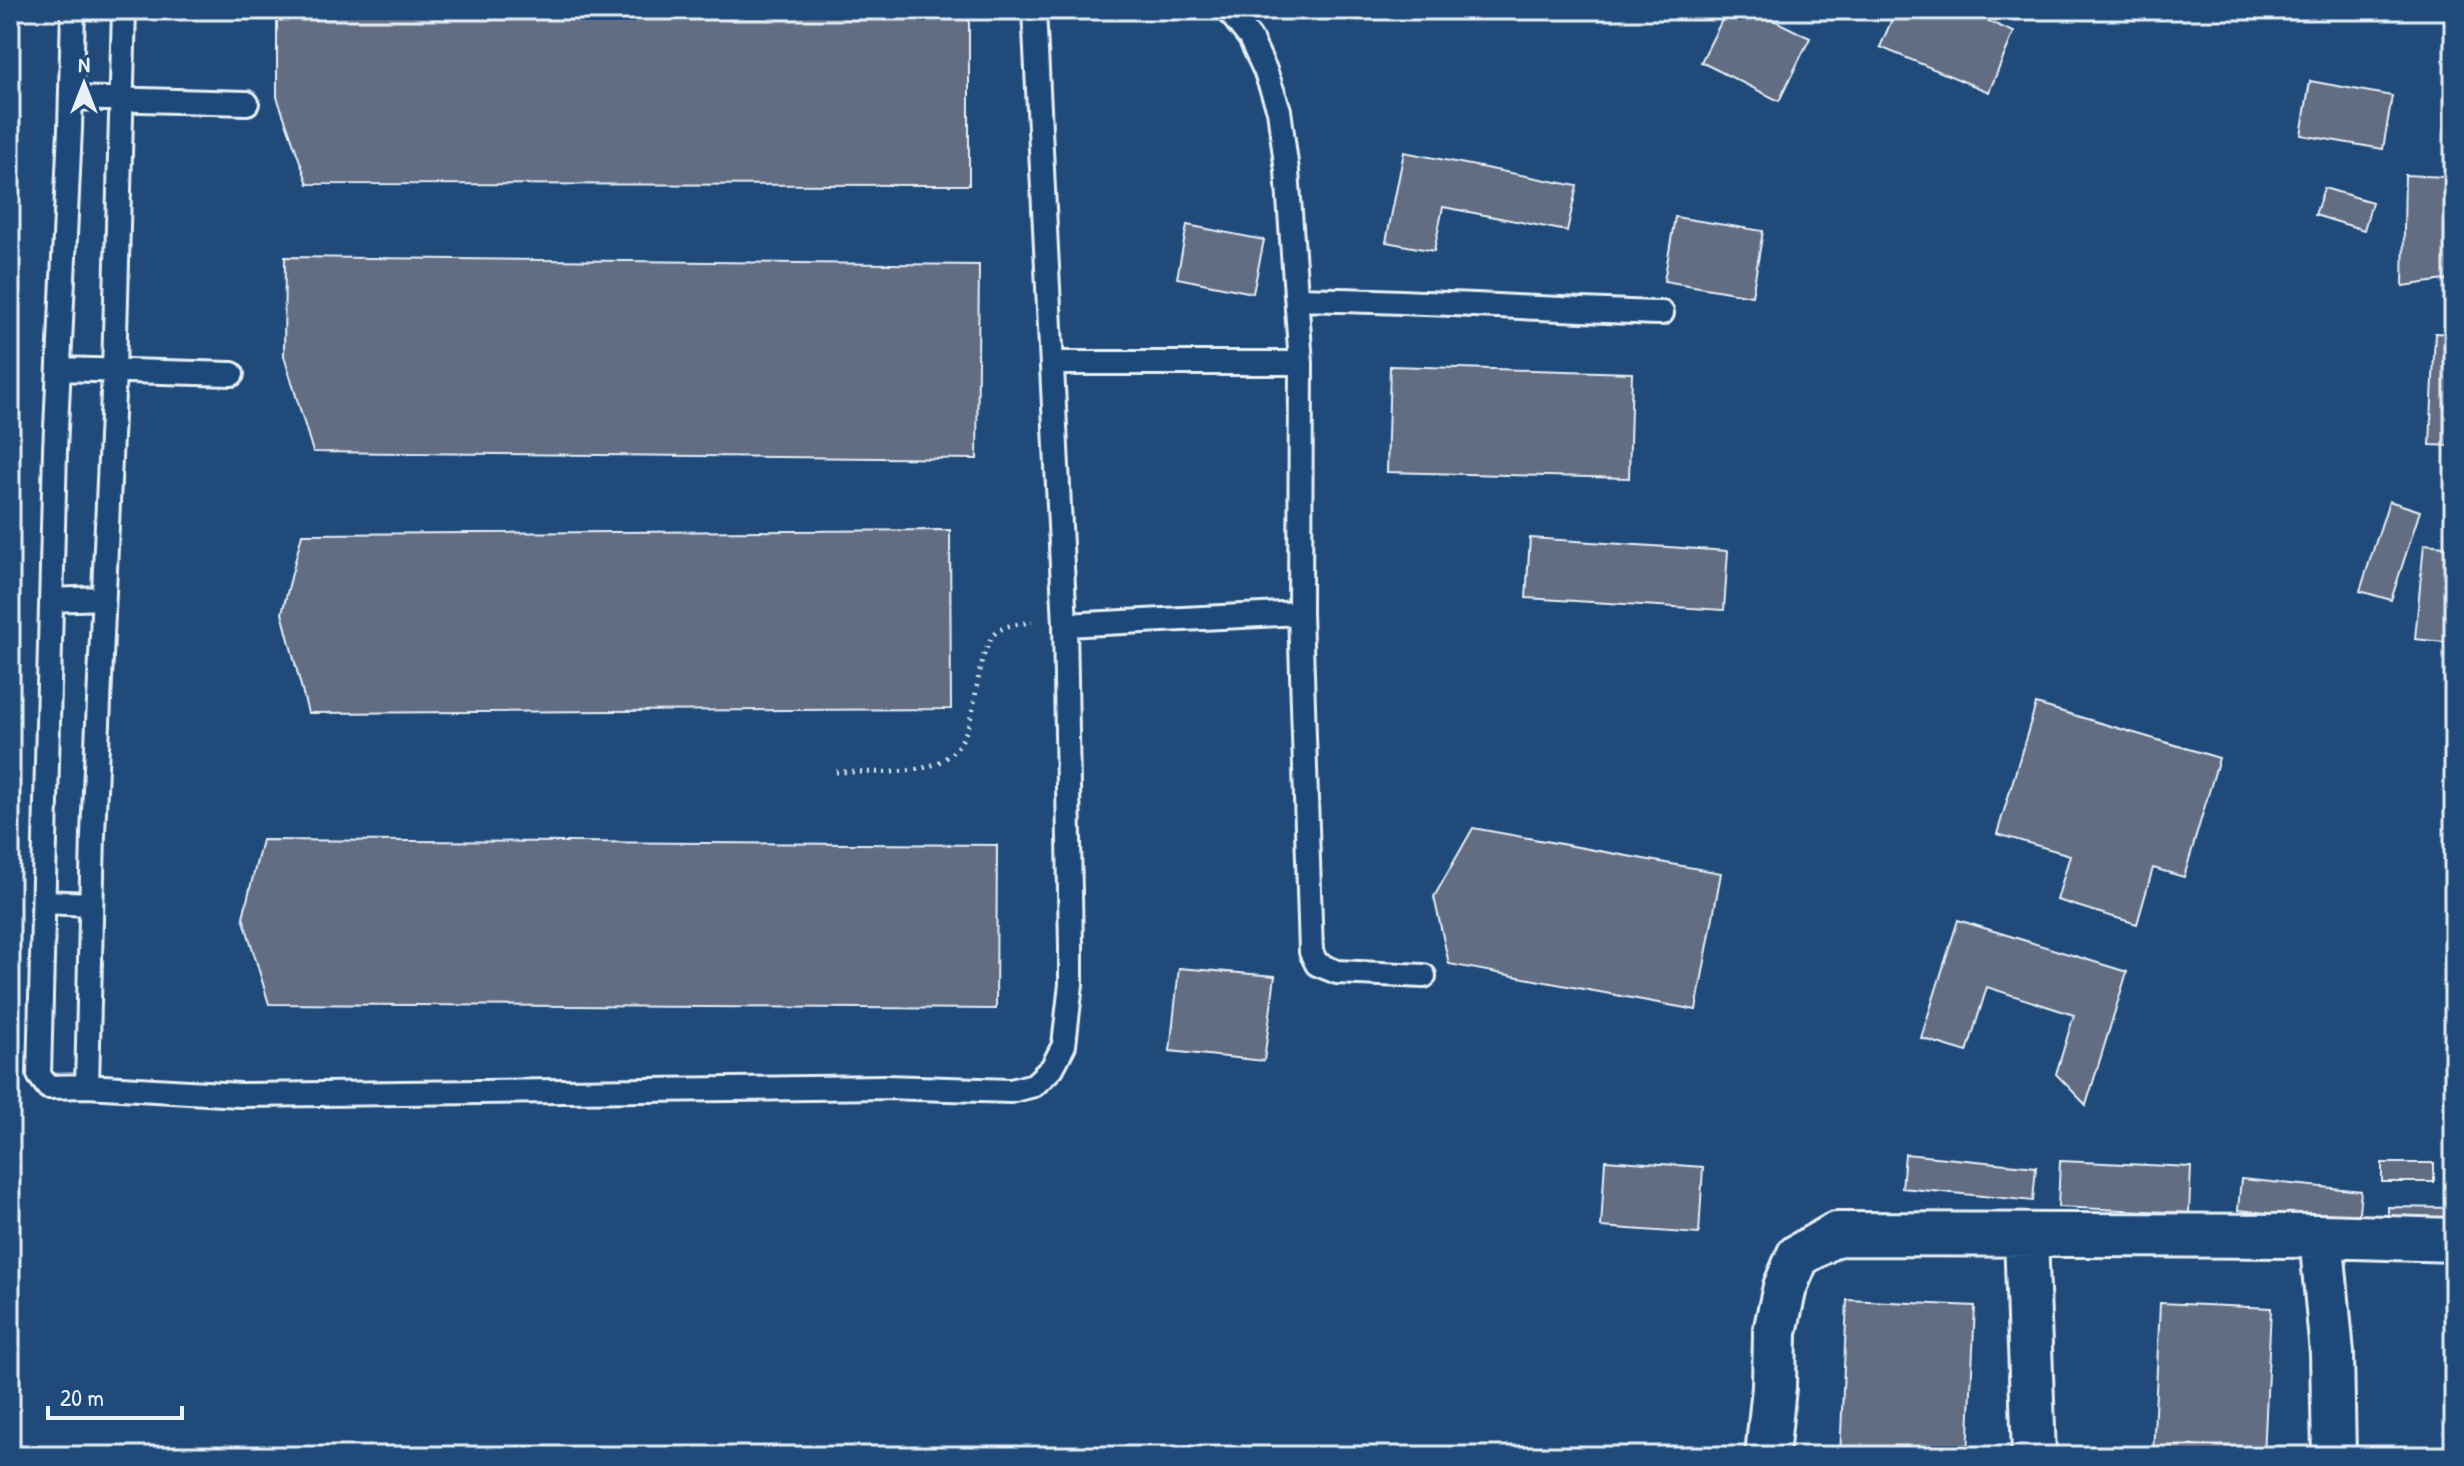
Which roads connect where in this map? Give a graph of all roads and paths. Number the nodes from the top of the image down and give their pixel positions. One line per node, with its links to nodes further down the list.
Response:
1 (73, 10): 5 (lane)
2 (124, 10): 6 (lane)
3 (1034, 10): 10 (lane)
4 (1228, 10): 8 (lane)
5 (71, 98): 6 (lane); 12 (lane)
6 (124, 100): 7 (lane); 13 (lane)
7 (247, 103)
8 (1298, 299): 9 (lane); 11 (lane)
9 (1662, 313)
10 (1052, 363): 11 (lane); 18 (lane)
11 (1301, 363): 17 (lane)
12 (59, 369): 13 (lane); 16 (lane)
13 (114, 371): 14 (lane); 15 (lane)
14 (232, 374)
15 (102, 598): 16 (lane); 21 (lane)
16 (51, 600): 20 (lane)
17 (1300, 613): 18 (lane); 22 (lane)
18 (1065, 625): 19 (path); 23 (lane)
19 (836, 772)
20 (44, 902): 21 (lane); 23 (lane)
21 (90, 904): 23 (lane)
22 (1424, 976)
23 (87, 1086)
24 (2026, 1236): 25 (street); 27 (street); 28 (street)
25 (2321, 1236): 26 (street); 29 (street)
26 (2454, 1240)
27 (1767, 1456)
28 (2034, 1456)
29 (2334, 1456)

